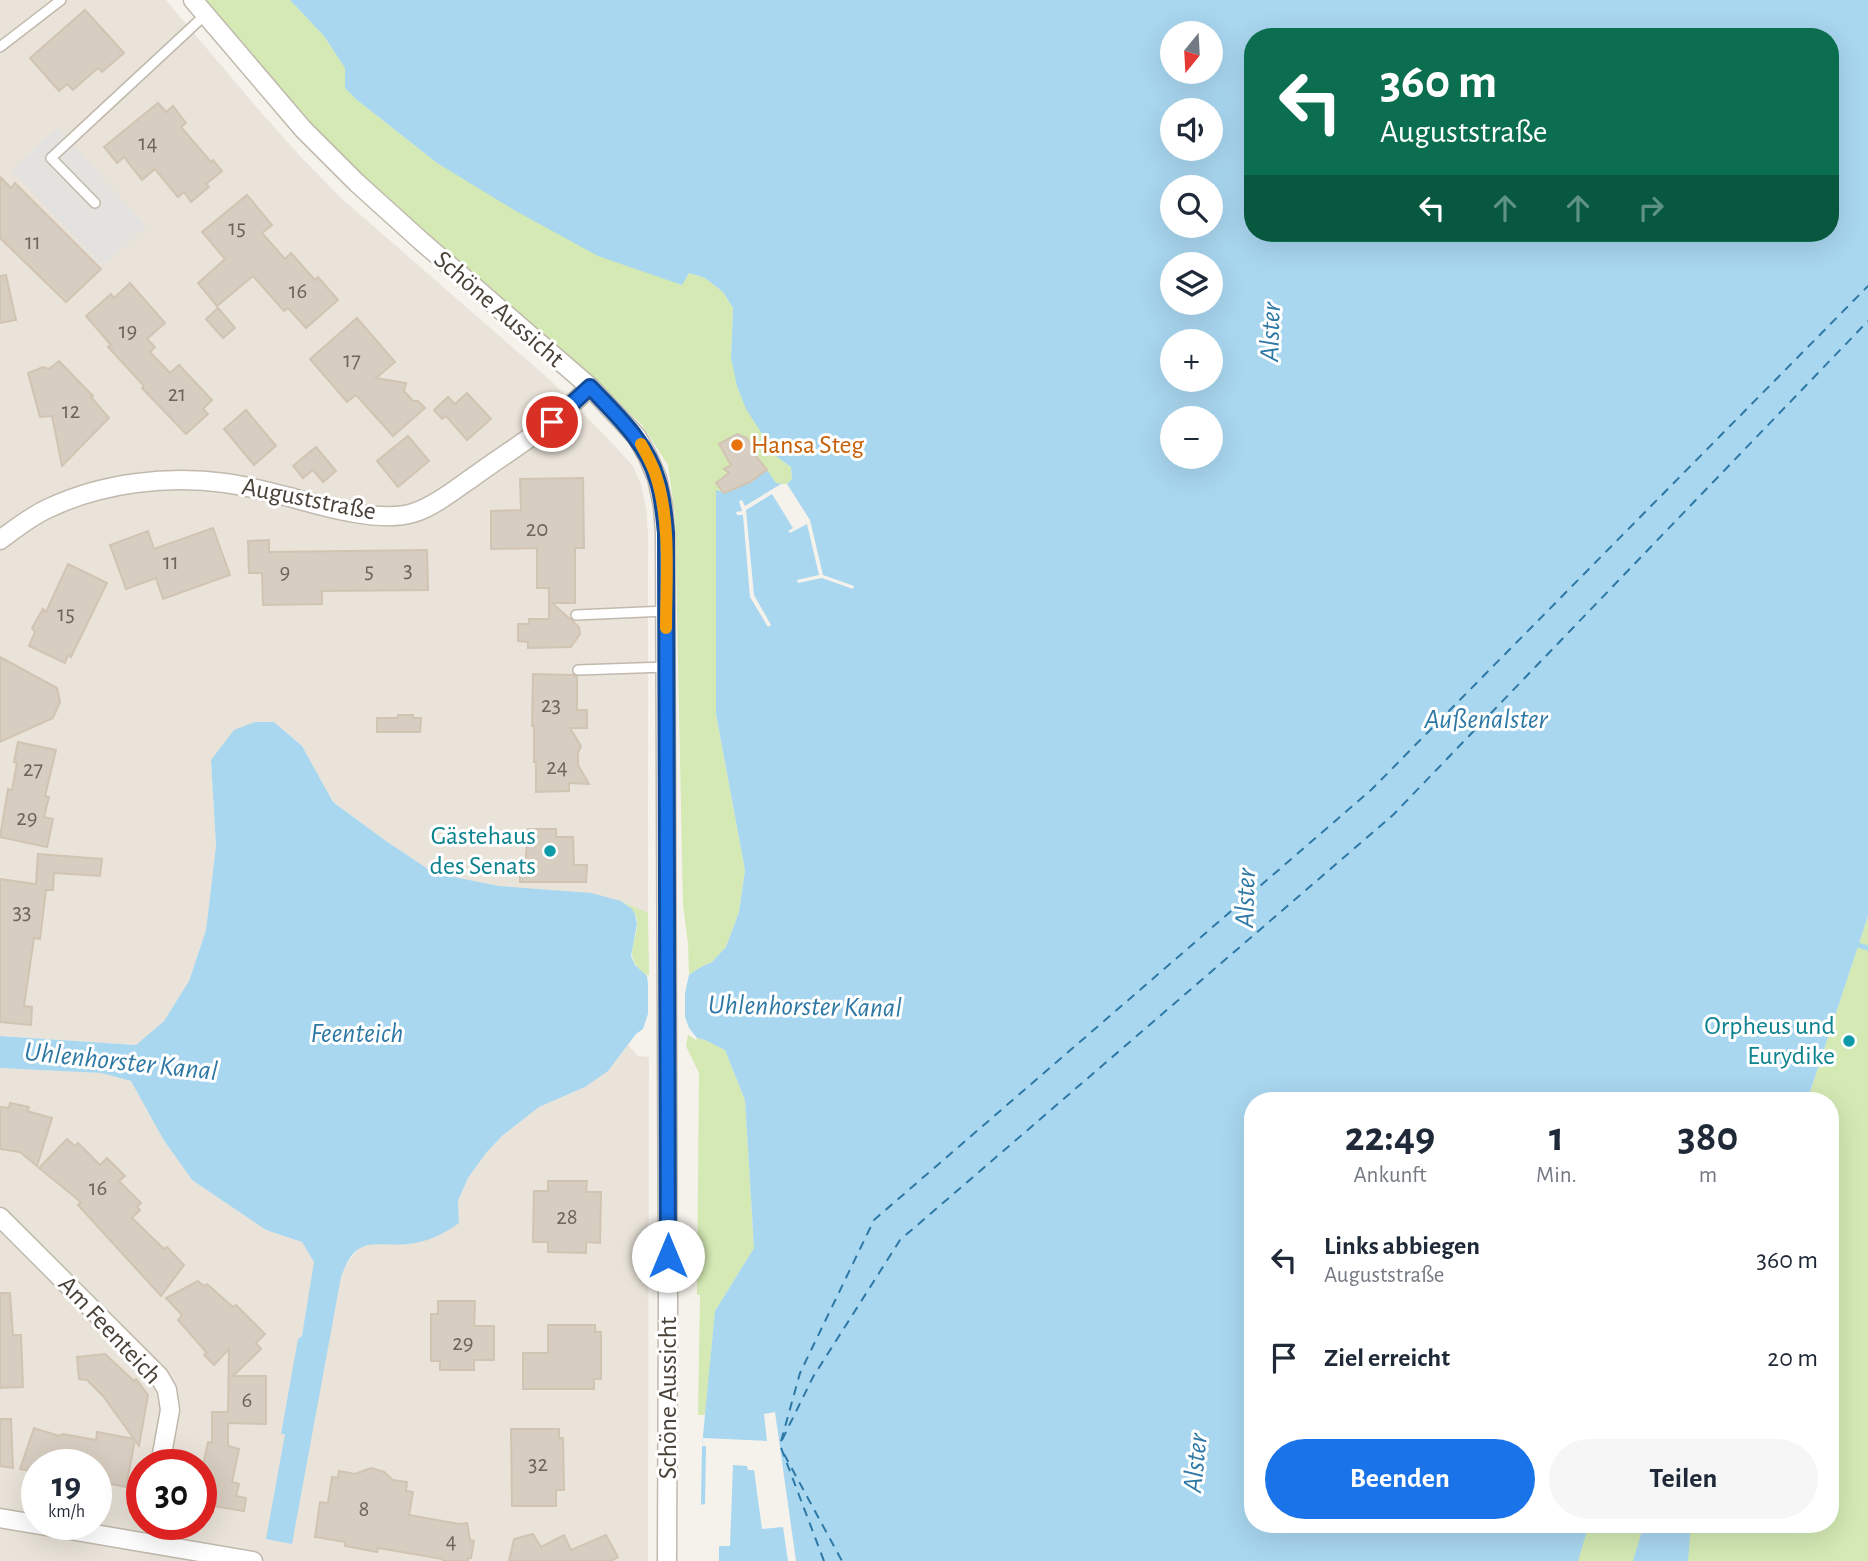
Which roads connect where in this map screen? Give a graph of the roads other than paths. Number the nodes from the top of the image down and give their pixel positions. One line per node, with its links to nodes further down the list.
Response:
1 (61, 0): 4 (lane)
2 (193, 0): 3 (street, Schöne Aussicht)
3 (205, 15): 5 (lane); 6 (street, Schöne Aussicht)
4 (0, 47)
5 (95, 203)
6 (590, 387): 7 (street, Auguststraße); 8 (street, Schöne Aussicht)
7 (0, 540)
8 (666, 611): 9 (lane); 10 (street, Schöne Aussicht)
9 (576, 615)
10 (666, 667): 11 (lane); 18 (street, Schöne Aussicht)
11 (578, 670)
12 (0, 1217): 13 (street, Am Feenteich)
13 (163, 1449)
14 (0, 1518): 16 (street)
15 (146, 1540): 16 (street)
16 (146, 1543): 17 (street)
17 (253, 1561)
18 (667, 1561)

